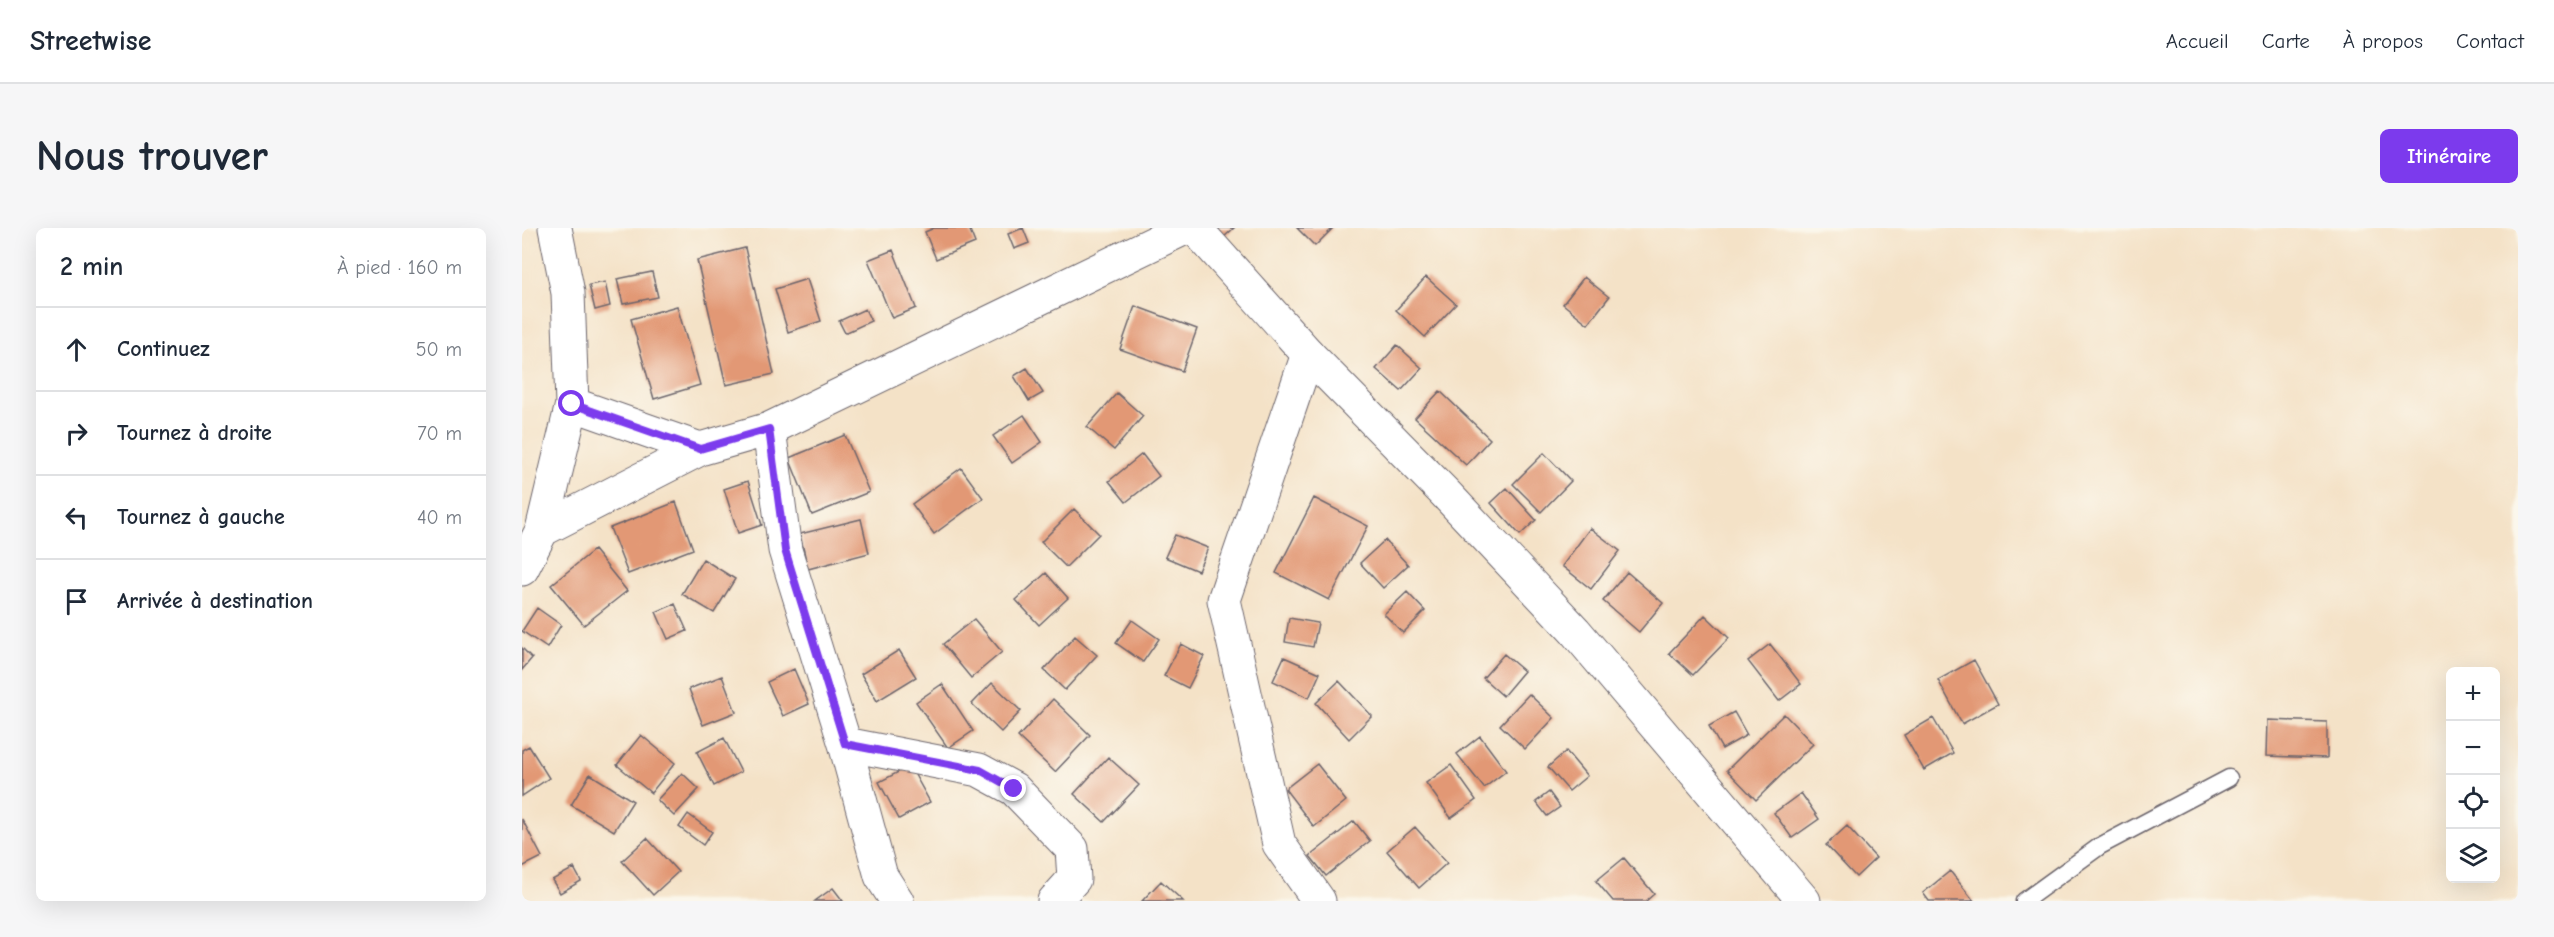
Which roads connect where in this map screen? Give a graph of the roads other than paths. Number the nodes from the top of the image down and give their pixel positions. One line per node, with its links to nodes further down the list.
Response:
1 (555, 228): 5 (street)
2 (1185, 228): 6 (street)
3 (1195, 228): 4 (street)
4 (1308, 354): 14 (street); 15 (street)
5 (572, 404): 7 (street); 8 (street)
6 (769, 429): 7 (street); 10 (street)
7 (700, 449): 8 (street)
8 (542, 530): 9 (street)
9 (522, 569)
10 (845, 744): 12 (street); 13 (street)
11 (2229, 778): 16 (lane)
12 (897, 901)
13 (1054, 901)
14 (1319, 901)
15 (1804, 901)
16 (2024, 901)

